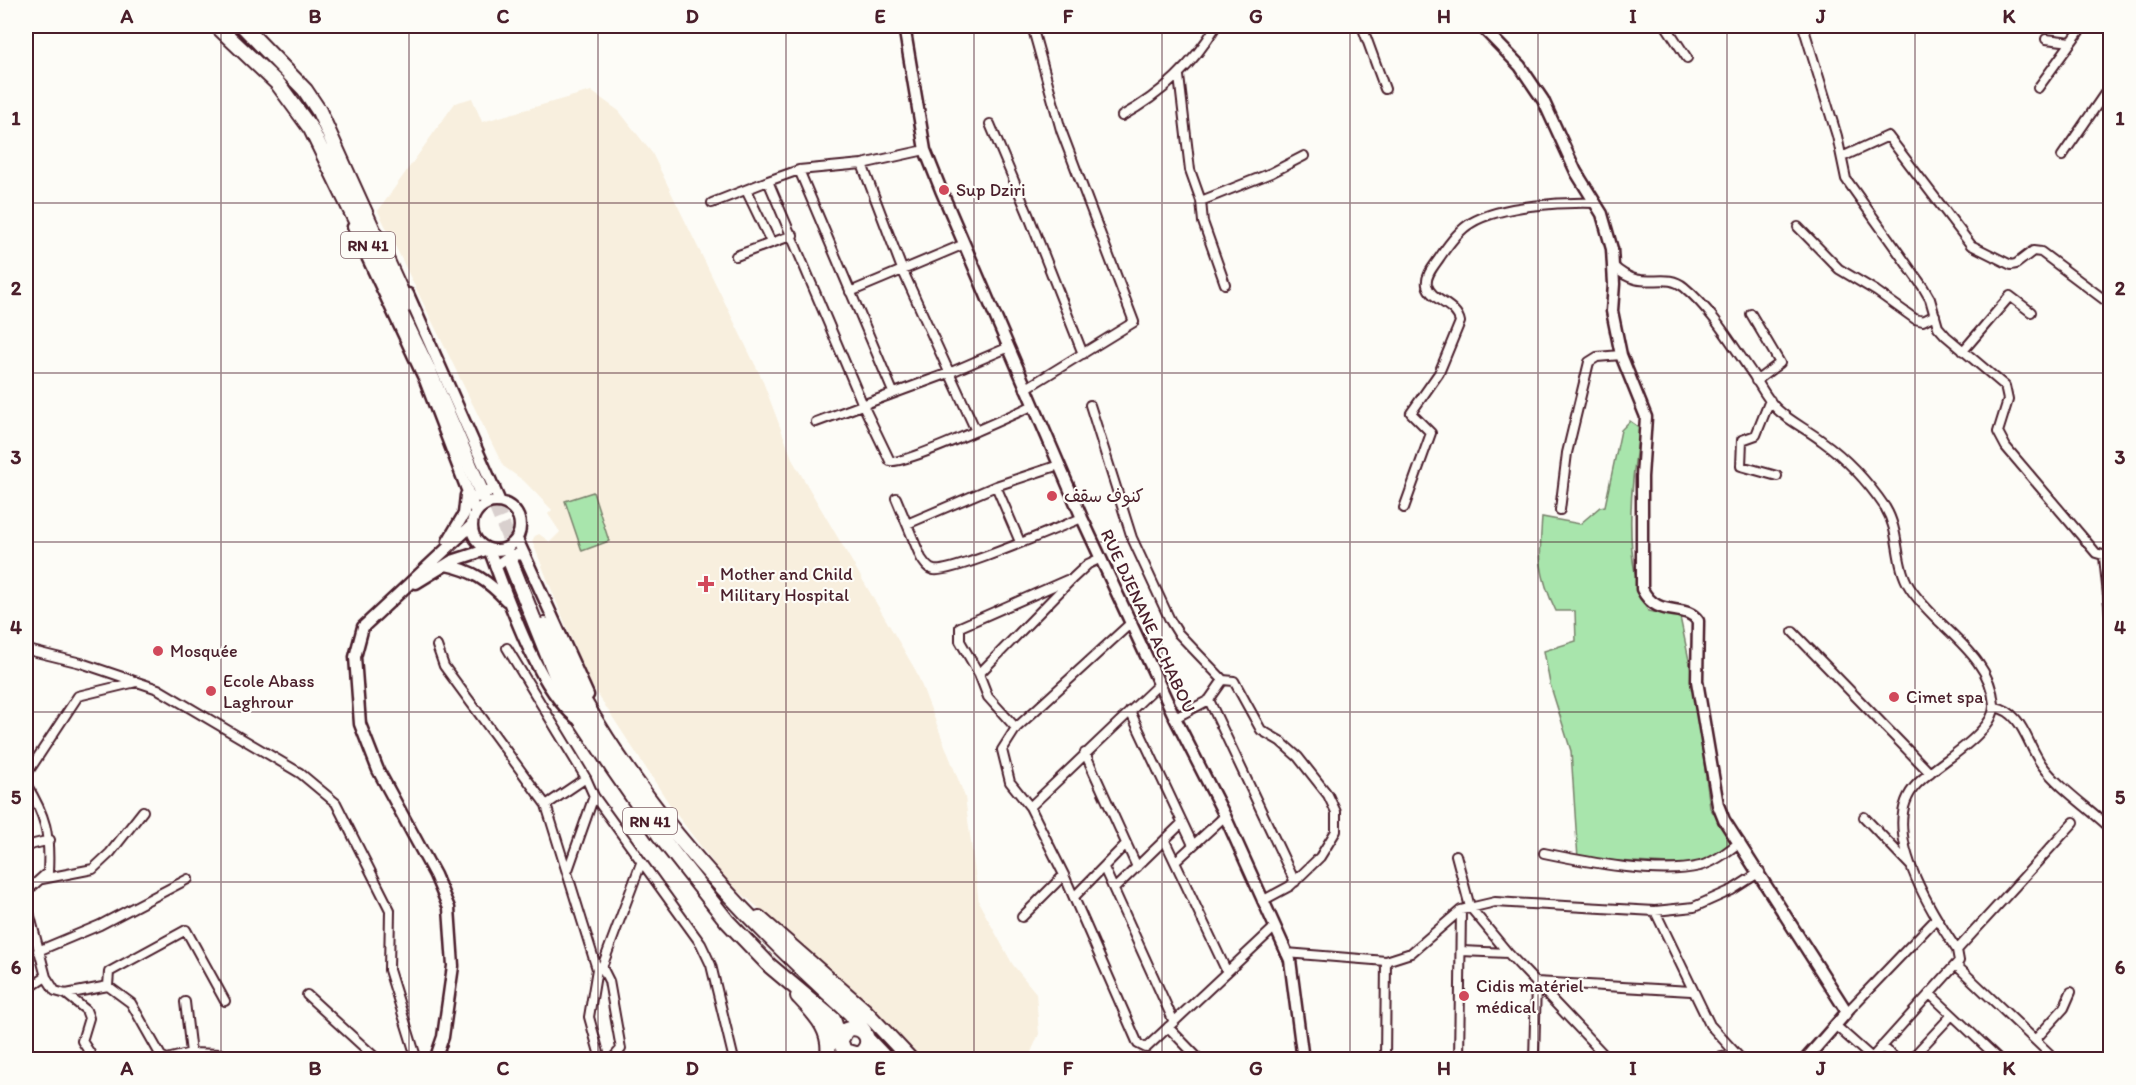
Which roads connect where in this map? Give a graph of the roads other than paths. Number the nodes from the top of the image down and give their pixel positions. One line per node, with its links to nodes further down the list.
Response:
1 (217, 26): 31 (highway, RN 41)
2 (243, 26): 31 (highway, RN 41)
3 (904, 26): 20 (street, RUE DJENANE ACHABOU)
4 (1032, 26): 47 (street)
5 (1216, 26): 14 (street)
6 (1362, 26): 17 (street)
7 (1481, 26): 30 (street)
8 (1666, 26): 13 (street)
9 (1803, 26): 23 (street)
10 (2083, 26): 12 (street)
11 (2046, 39): 12 (street)
12 (2071, 42): 16 (street)
13 (1687, 58)
14 (1179, 76): 18 (street); 28 (street)
15 (2110, 86): 22 (street)
16 (2038, 88)
17 (1385, 89)
18 (1122, 116)
19 (990, 124): 47 (street)
20 (925, 150): 24 (street); 35 (street, RUE DJENANE ACHABOU)
21 (1304, 156): 28 (street)
22 (2062, 156)
23 (1842, 157): 41 (street); 44 (street)
24 (862, 164): 25 (street); 38 (street)
25 (799, 170): 26 (street); 40 (street)
26 (768, 181): 27 (street); 33 (street)
27 (746, 190): 29 (street); 34 (street)
28 (1201, 201): 39 (street)
29 (712, 203)
30 (1596, 203): 37 (street); 65 (street)
31 (355, 206): 62 (highway, RN 41); 62 (street)
32 (1798, 227): 44 (street)
33 (793, 235): 34 (street); 54 (street)
34 (771, 242): 36 (street)
35 (962, 245): 38 (street); 45 (street, RUE DJENANE ACHABOU)
36 (736, 256)
37 (1613, 266): 48 (street); 50 (street)
38 (902, 269): 40 (street); 49 (street)
39 (1226, 284)
40 (850, 292): 52 (street)
41 (2110, 304)
42 (2031, 312): 46 (street)
43 (1751, 314): 50 (street)
44 (1935, 315): 46 (street)
45 (1007, 348): 49 (street); 51 (street, RUE DJENANE ACHABOU)
46 (1963, 351): 75 (street)
47 (1083, 354): 51 (street)
48 (1621, 355): 66 (street); 115 (street)
49 (949, 373): 52 (street); 58 (street)
50 (1756, 381): 53 (street)
51 (1025, 389): 56 (street, RUE DJENANE ACHABOU)
52 (893, 392): 54 (street)
53 (1770, 400): 60 (street); 94 (street)
54 (863, 405): 57 (street); 58 (street)
55 (1090, 405): 90 (street)
56 (1032, 406): 58 (street); 59 (street, RUE DJENANE ACHABOU)
57 (816, 422)
58 (976, 431)
59 (1059, 465): 61 (street); 68 (street, RUE DJENANE ACHABOU)
60 (1777, 476)
61 (996, 486): 69 (street); 72 (street)
62 (479, 489): 64 (street); 67 (street); 74 (street)
63 (896, 498): 69 (street)
64 (501, 502): 67 (street); 71 (street)
65 (1404, 507)
66 (1560, 510)
67 (476, 513): 70 (street)
68 (1082, 518): 72 (street); 76 (street, RUE DJENANE ACHABOU)
69 (907, 524): 72 (street)
70 (472, 525): 73 (street); 74 (street)
71 (517, 539): 73 (street); 77 (street)
72 (1020, 542)
73 (489, 549): 78 (street); 79 (street)
74 (440, 554): 81 (street)
75 (2107, 557): 83 (street)
76 (1101, 558): 80 (street); 84 (street, RUE DJENANE ACHABOU)
77 (518, 559): 79 (street); 97 (highway, RN 41); 97 (street)
78 (446, 565): 81 (street); 82 (street)
79 (496, 566): 82 (street)
80 (1072, 578): 89 (street); 89 (street)
81 (398, 594): 170 (street)
82 (509, 603): 97 (street)
83 (2110, 615)
84 (1132, 622): 92 (street, RUE DJENANE ACHABOU); 98 (street)
85 (1793, 632): 100 (street)
86 (437, 646): 105 (street)
87 (507, 648): 102 (street)
88 (32, 651): 91 (street)
89 (979, 674): 98 (street)
90 (1223, 680): 93 (street); 131 (street)
91 (136, 682): 101 (street); 181 (street)
92 (1159, 684): 95 (street); 96 (street, RUE DJENANE ACHABOU)
93 (1209, 699): 96 (street); 131 (street)
94 (1995, 707): 100 (street); 112 (street)
95 (1130, 711): 99 (street); 111 (street)
96 (1174, 718): 108 (street, RUE DJENANE ACHABOU)
97 (589, 723): 133 (highway, RN 41); 150 (highway, RN 41)
98 (1016, 728): 106 (street)
99 (1085, 753): 106 (street); 116 (street)
100 (1930, 773): 124 (street)
101 (26, 775)
102 (586, 778): 104 (street); 105 (street)
103 (26, 784): 113 (street)
104 (594, 796): 122 (street); 126 (street)
105 (546, 805): 126 (street)
106 (1030, 807): 128 (street)
107 (144, 811): 129 (street)
108 (1225, 816): 117 (street); 137 (street, RUE DJENANE ACHABOU)
109 (1864, 817): 124 (street)
110 (2074, 822): 144 (street)
111 (1182, 823): 114 (street); 117 (street)
112 (2110, 828)
113 (50, 840): 118 (street); 129 (street)
114 (1166, 841): 121 (street); 123 (street)
115 (1740, 842): 119 (street); 127 (street)
116 (1126, 844): 123 (street); 125 (street)
117 (1193, 845): 121 (street)
118 (26, 846)
119 (1544, 853)
120 (1456, 855): 138 (street)
121 (1175, 862): 153 (street)
122 (641, 863): 152 (street); 185 (street)
123 (1137, 867): 132 (street)
124 (1912, 867): 142 (street)
125 (1104, 868): 132 (street); 135 (street)
126 (568, 870): 152 (street)
127 (1760, 872): 140 (street); 165 (street)
128 (1064, 875): 135 (street); 141 (street)
129 (42, 879): 134 (street)
130 (188, 879): 145 (street)
131 (1295, 882): 137 (street)
132 (1114, 889): 167 (street)
133 (726, 890): 169 (highway, RN 41); 189 (highway)
134 (26, 892)
135 (1074, 897): 167 (street)
136 (26, 901): 145 (street)
137 (1262, 901): 143 (street, RUE DJENANE ACHABOU)
138 (1470, 907): 139 (street); 140 (street); 148 (street)
139 (1461, 910): 146 (street); 149 (street)
140 (1654, 911): 158 (street)
141 (1022, 917)
142 (1936, 919): 144 (street); 165 (street)
143 (1274, 928): 147 (street, RUE DJENANE ACHABOU); 153 (street)
144 (1957, 950): 151 (street)
145 (38, 951): 154 (street)
146 (1461, 951): 148 (street); 194 (street)
147 (1286, 953): 149 (street); 192 (street, RUE DJENANE ACHABOU)
148 (1508, 953): 155 (street)
149 (1386, 961): 193 (street)
150 (770, 966): 172 (highway, RN 41); 186 (highway)
151 (1957, 966): 161 (street); 171 (street)
152 (600, 968): 184 (street); 184 (street)
153 (1227, 972): 167 (street)
154 (46, 977): 157 (street); 160 (street)
155 (1536, 982): 158 (street); 195 (street); 196 (street)
156 (108, 986): 160 (street); 163 (street); 176 (street)
157 (26, 990)
158 (1691, 991): 178 (street)
159 (2072, 992): 171 (street)
160 (66, 994): 175 (street)
161 (1930, 994): 166 (street); 173 (street)
162 (308, 995): 180 (street)
163 (225, 1001)
164 (185, 1002): 176 (street)
165 (1847, 1012): 168 (street)
166 (1952, 1015): 202 (street); 203 (street)
167 (1171, 1024): 174 (street)
168 (1836, 1026): 199 (street); 200 (street)
169 (866, 1035): 172 (highway); 177 (highway); 188 (highway, RN 41)
170 (443, 1037): 182 (street); 183 (street)
171 (2035, 1040): 204 (street)
172 (840, 1044): 177 (highway); 187 (street)
173 (1882, 1046): 200 (street); 201 (street)
174 (1193, 1052): 190 (street); 191 (street)
175 (90, 1053)
176 (191, 1053): 179 (street)
177 (857, 1057)
178 (1739, 1057): 198 (street)
179 (228, 1059)
180 (378, 1059)
181 (417, 1059)
182 (435, 1059)
183 (444, 1059)
184 (601, 1059)
185 (734, 1059)
186 (827, 1059)
187 (833, 1059)
188 (887, 1059)
189 (911, 1059)
190 (1186, 1059)
191 (1200, 1059)
192 (1303, 1059)
193 (1385, 1059)
194 (1459, 1059)
195 (1534, 1059)
196 (1608, 1059): 197 (street)
197 (1648, 1059)
198 (1708, 1059)
199 (1804, 1059)
200 (1871, 1059)
201 (1897, 1059)
202 (1911, 1059)
203 (2001, 1059)
204 (2056, 1059)

